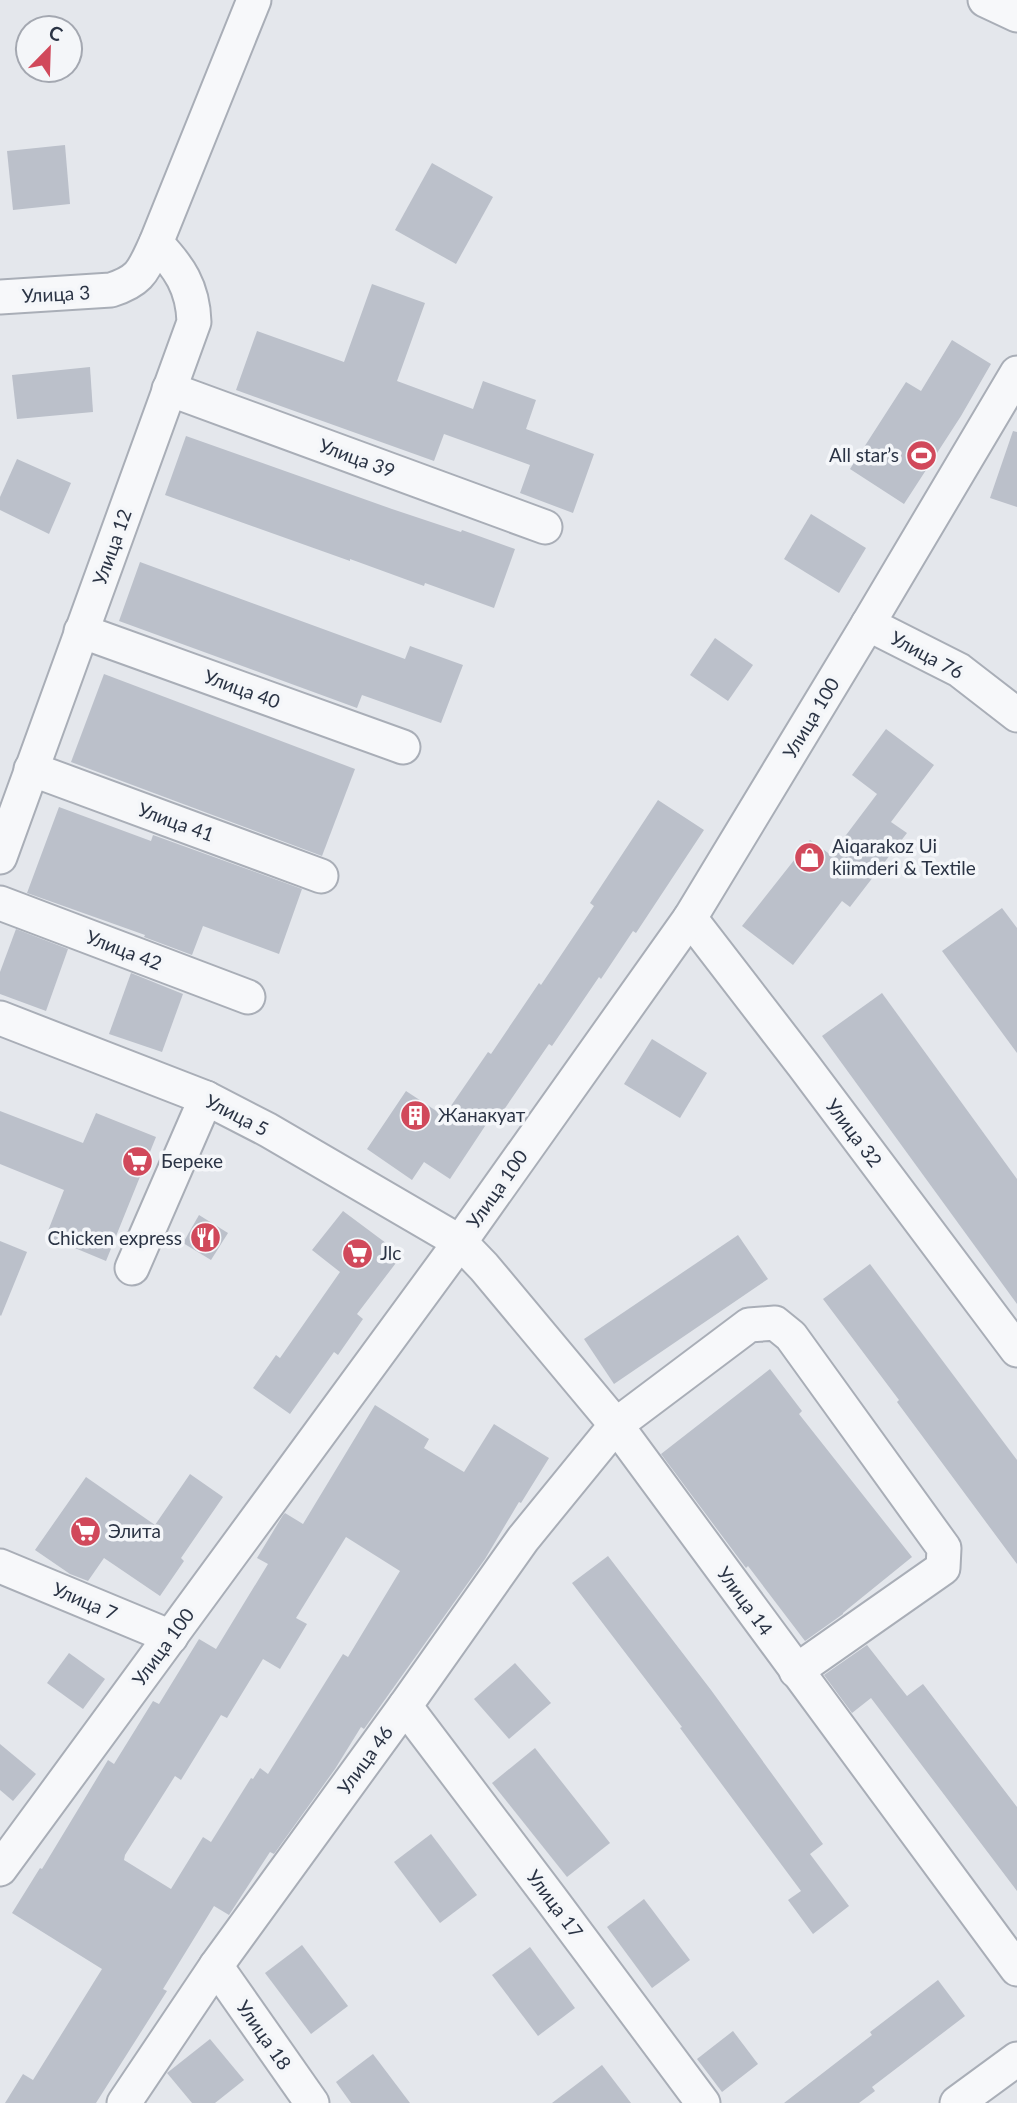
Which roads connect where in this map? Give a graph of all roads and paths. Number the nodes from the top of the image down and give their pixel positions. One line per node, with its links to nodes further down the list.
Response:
1 (254, 0): 4 (street)
2 (985, 0): 3 (street)
3 (1017, 15)
4 (156, 243): 5 (street, Улица 3); 7 (street, Улица 12)
5 (0, 297)
6 (1017, 373): 9 (street, Улица 100)
7 (169, 389): 8 (street, Улица 39); 10 (street, Улица 12)
8 (545, 527)
9 (868, 624): 11 (street, Улица 76); 18 (street, Улица 100)
10 (81, 631): 12 (street, Улица 40); 13 (street, Улица 12)
11 (1017, 715)
12 (403, 747)
13 (31, 769): 14 (street, Улица 12); 16 (street, Улица 41)
14 (10, 798): 15 (street, Улица 12)
15 (0, 857)
16 (321, 876)
17 (0, 903): 19 (street, Улица 42)
18 (690, 918): 22 (street, Улица 100); 24 (street, Улица 32)
19 (248, 997)
20 (0, 1018): 21 (street, Улица 5)
21 (206, 1098): 22 (street, Улица 5); 23 (street)
22 (460, 1242): 25 (street, Улица 14); 27 (street, Улица 100)
23 (132, 1268)
24 (1017, 1350)
25 (616, 1425): 28 (street, Улица 14); 28 (street, Улица 46); 29 (street, Улица 46)
26 (0, 1566): 27 (street, Улица 7)
27 (170, 1637): 30 (street, Улица 100)
28 (796, 1671): 32 (street, Улица 14)
29 (405, 1706): 31 (street, Улица 46); 36 (street, Улица 17)
30 (0, 1869)
31 (216, 1966): 34 (street, Улица 46); 35 (street, Улица 18)
32 (1017, 1969)
33 (1017, 2059): 37 (street)
34 (124, 2103)
35 (312, 2103)
36 (703, 2103)
37 (957, 2103)

